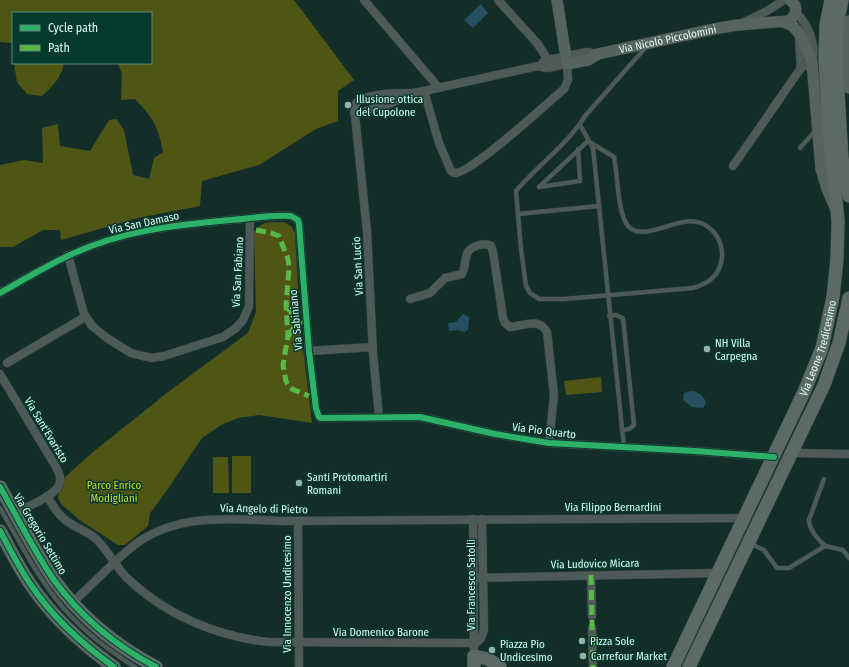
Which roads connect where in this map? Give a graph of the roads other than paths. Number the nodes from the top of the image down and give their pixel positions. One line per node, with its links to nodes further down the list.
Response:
1 (364, 0): 19 (street)
2 (498, 0): 14 (street)
3 (557, 0): 15 (main road)
4 (784, 0): 11 (street)
5 (790, 0): 8 (main road)
6 (831, 0): 32 (main road, Via Leone Tredicesimo)
7 (842, 0): 10 (main road)
8 (796, 12): 9 (main road); 16 (street)
9 (784, 22): 11 (main road, Via Nicolò Piccolomini); 12 (main road)
10 (843, 23): 20 (main road); 30 (main road)
11 (738, 25): 13 (main road, Via Nicolò Piccolomini)
12 (798, 30): 16 (main road); 18 (street)
13 (649, 43): 15 (main road, Via Nicolò Piccolomini); 24 (lane)
14 (548, 60): 15 (street, Via Nicolò Piccolomini); 17 (street, Via Nicolò Piccolomini)
15 (566, 60): 17 (street, Via Nicolò Piccolomini); 21 (street)
16 (812, 62): 18 (street); 25 (main road)
17 (538, 66): 19 (street, Via Nicolò Piccolomini)
18 (801, 68): 29 (street)
19 (439, 88): 21 (street, Via Nicolò Piccolomini)
20 (849, 88)
21 (424, 91): 22 (street, Via Nicolò Piccolomini)
22 (413, 93): 23 (street, Via Nicolò Piccolomini); 23 (street, Via Nicolò Piccolomini)
23 (354, 114): 43 (street, Via San Lucio)
24 (580, 125): 26 (lane); 33 (lane)
25 (817, 129): 27 (lane); 32 (main road)
26 (588, 141): 28 (lane); 31 (lane); 38 (lane)
27 (800, 148)
28 (578, 149): 28 (lane)
29 (733, 166)
30 (848, 188)
31 (599, 206): 33 (lane); 38 (lane)
32 (837, 212): 54 (main road, Via Leone Tredicesimo)
33 (518, 214): 38 (lane)
34 (250, 218): 35 (street, Via San Damaso); 36 (street, Via San Damaso); 42 (street, Via San Fabiano)
35 (300, 224): 44 (street, Via Sabiniano)
36 (68, 255): 37 (street, Via San Damaso); 42 (street, Via San Fabiano)
37 (0, 293)
38 (608, 294): 41 (lane)
39 (849, 298): 52 (main road, Via Leone Tredicesimo)
40 (410, 299): 50 (street)
41 (609, 316): 49 (lane); 49 (lane)
42 (85, 317): 45 (street)
43 (373, 347): 44 (street); 48 (street, Via San Lucio)
44 (309, 351): 47 (street, Via Sabiniano)
45 (7, 363)
46 (0, 374): 57 (street, Via Sant'Evaristo)
47 (317, 414): 48 (street, Via Pio Quarto)
48 (379, 417): 50 (street, Via Pio Quarto)
49 (622, 430): 51 (lane)
50 (549, 443): 51 (street, Via Pio Quarto)
51 (624, 448): 54 (street, Via Pio Quarto)
52 (792, 453): 53 (street); 65 (main road, Via Leone Tredicesimo)
53 (849, 454)
54 (774, 457): 60 (main road, Via Leone Tredicesimo)
55 (824, 479): 66 (lane)
56 (0, 487): 59 (main road, Via Gregorio Settimo)
57 (47, 496): 59 (street); 69 (street, Via Domenico Barone)
58 (0, 508): 67 (lane, Via Gregorio Settimo)
59 (15, 513): 67 (main road, Via Gregorio Settimo)
60 (744, 518): 62 (street, Via Filippo Bernardini); 71 (main road, Via Leone Tredicesimo)
61 (473, 519): 62 (street, Via Angelo di Pietro); 63 (street, Via Angelo di Pietro); 73 (street, Via Francesco Satolli)
62 (482, 519): 74 (street, Via Francesco Satolli)
63 (298, 521): 69 (street, Via Angelo di Pietro); 78 (street, Via Innocenzo Undicesimo)
64 (0, 532): 67 (main road, Via Gregorio Settimo)
65 (748, 542): 66 (lane); 81 (main road, Via Leone Tredicesimo)
66 (825, 546): 68 (lane)
67 (25, 557): 70 (main road, Via Gregorio Settimo); 70 (main road, Via Gregorio Settimo)
68 (849, 558)
69 (114, 564): 75 (street, Via Angelo di Pietro); 78 (street, Via Domenico Barone)
70 (35, 570): 75 (main road, Via Gregorio Settimo); 82 (main road, Via Gregorio Settimo); 83 (lane, Via Gregorio Settimo)
71 (717, 573): 72 (street, Via Ludovico Micara); 80 (main road, Via Leone Tredicesimo)
72 (591, 575): 74 (street, Via Ludovico Micara); 76 (street)
73 (474, 578): 74 (street, Via Ludovico Micara); 79 (street, Via Francesco Satolli)
74 (483, 578): 79 (street, Via Francesco Satolli)
75 (73, 602): 84 (main road, Via Gregorio Settimo)
76 (592, 616)
77 (592, 628): 87 (street)
78 (298, 643): 79 (street, Via Domenico Barone); 85 (street, Via Innocenzo Undicesimo)
79 (474, 656): 86 (main road)
80 (675, 662): 88 (main road)
81 (690, 666)
82 (114, 667)
83 (135, 667)
84 (156, 667)
85 (299, 667)
86 (500, 667)
87 (594, 667)
88 (664, 667)

